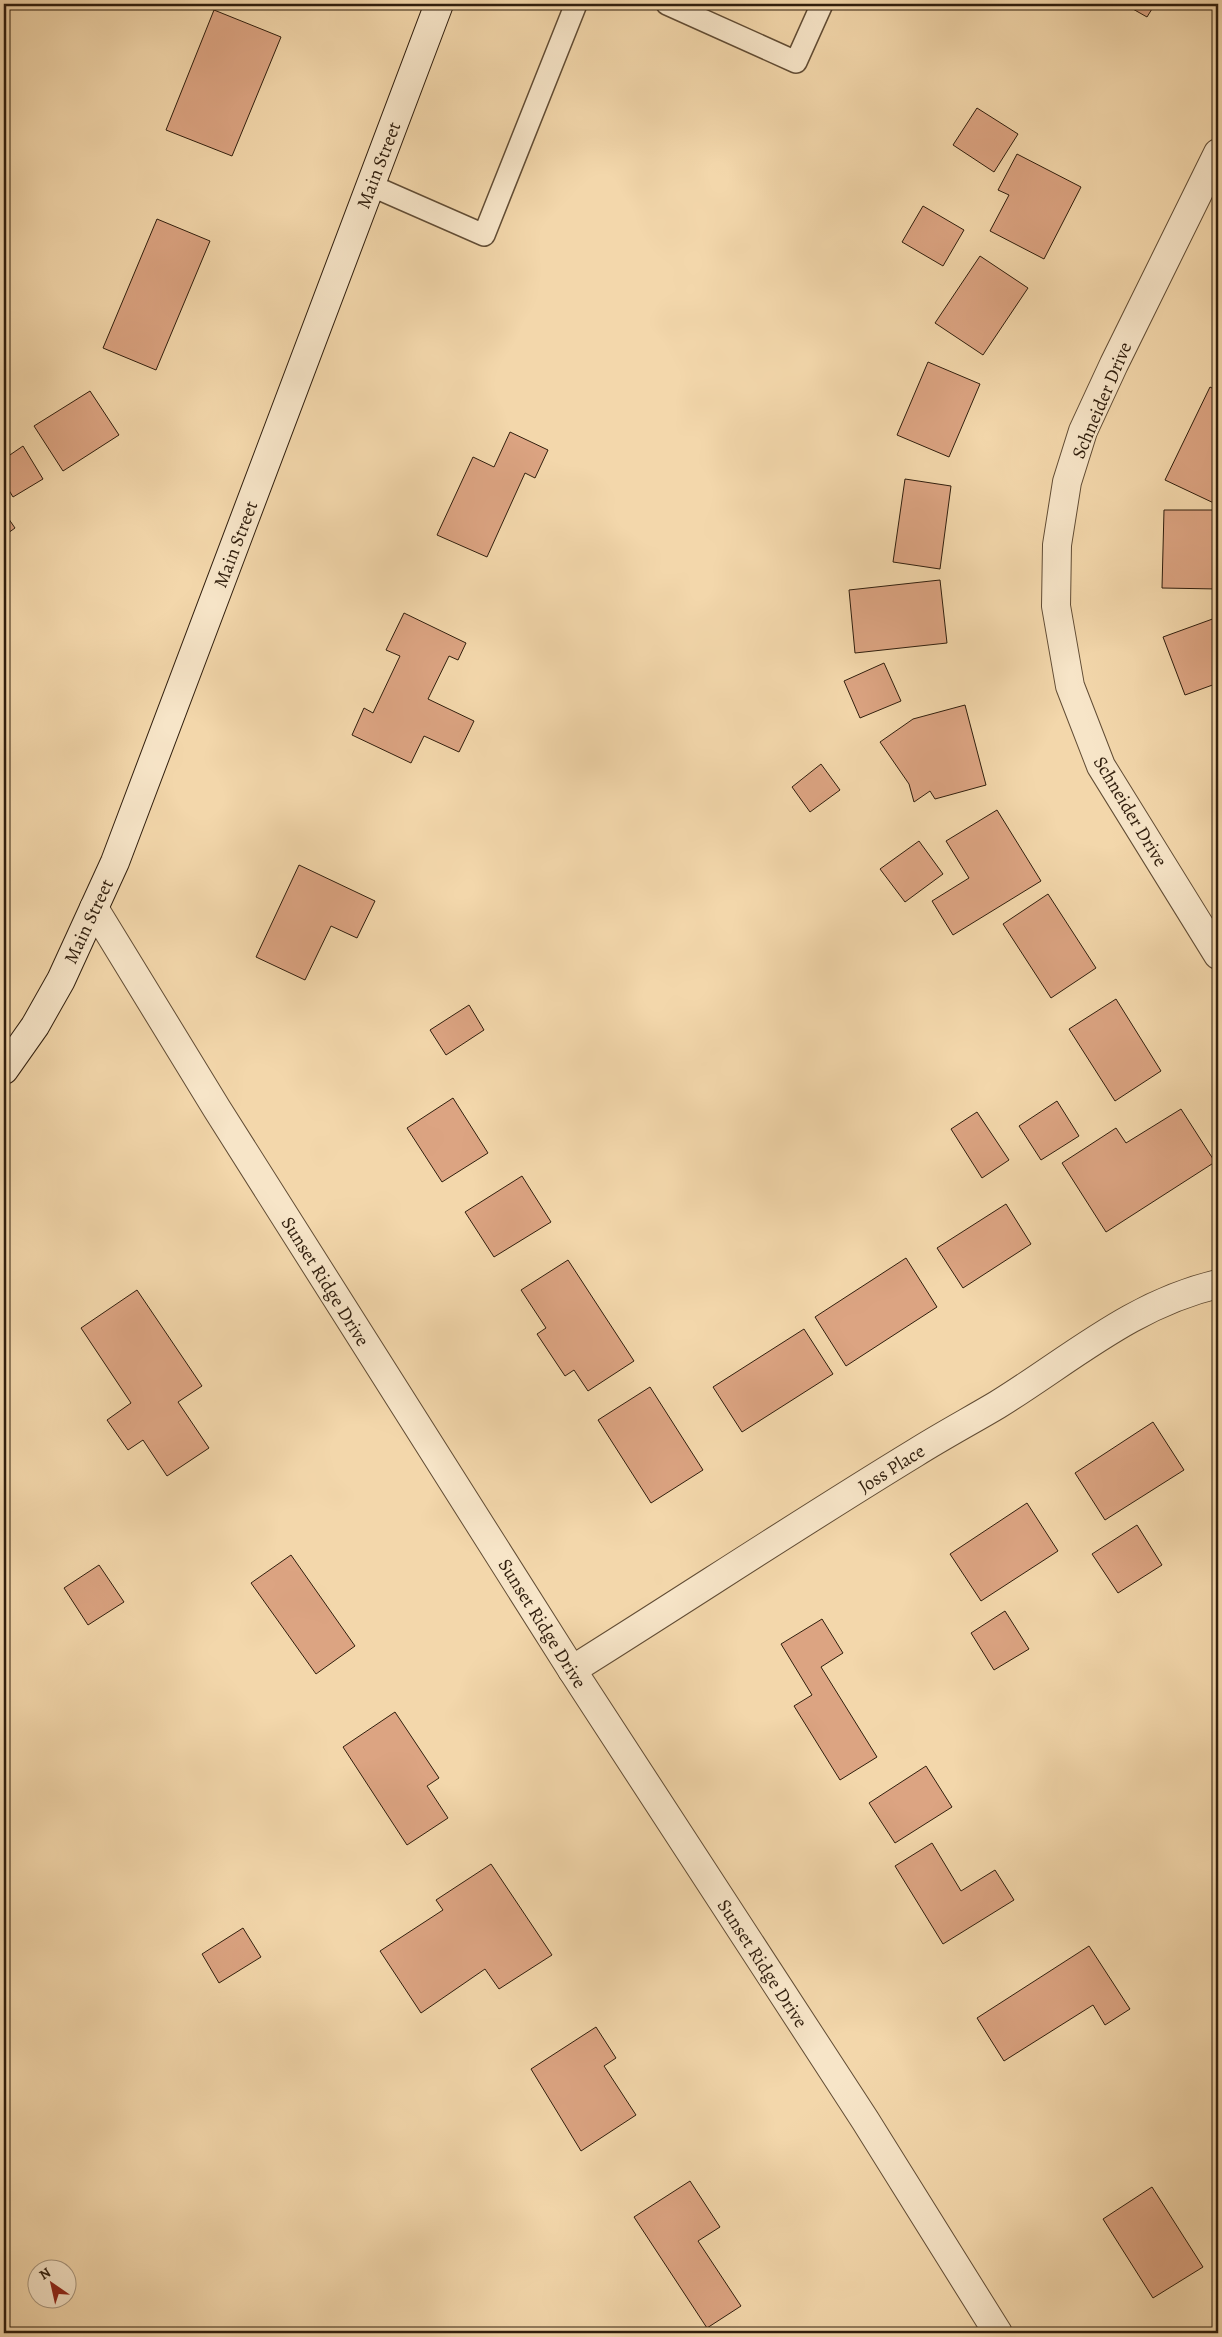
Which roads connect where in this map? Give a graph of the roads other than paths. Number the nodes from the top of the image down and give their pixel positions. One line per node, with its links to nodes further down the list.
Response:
1 (438, 4): 6 (street, Main Street)
2 (576, 4): 6 (lane)
3 (667, 4): 4 (lane)
4 (822, 4)
5 (1218, 153): 8 (street, Schneider Drive)
6 (370, 185): 7 (street, Main Street)
7 (94, 908): 9 (street, Main Street); 11 (street, Sunset Ridge Drive)
8 (1218, 955)
9 (4, 1070)
10 (1218, 1284): 11 (street, Joss Place)
11 (572, 1670): 12 (street, Sunset Ridge Drive)
12 (998, 2333)

